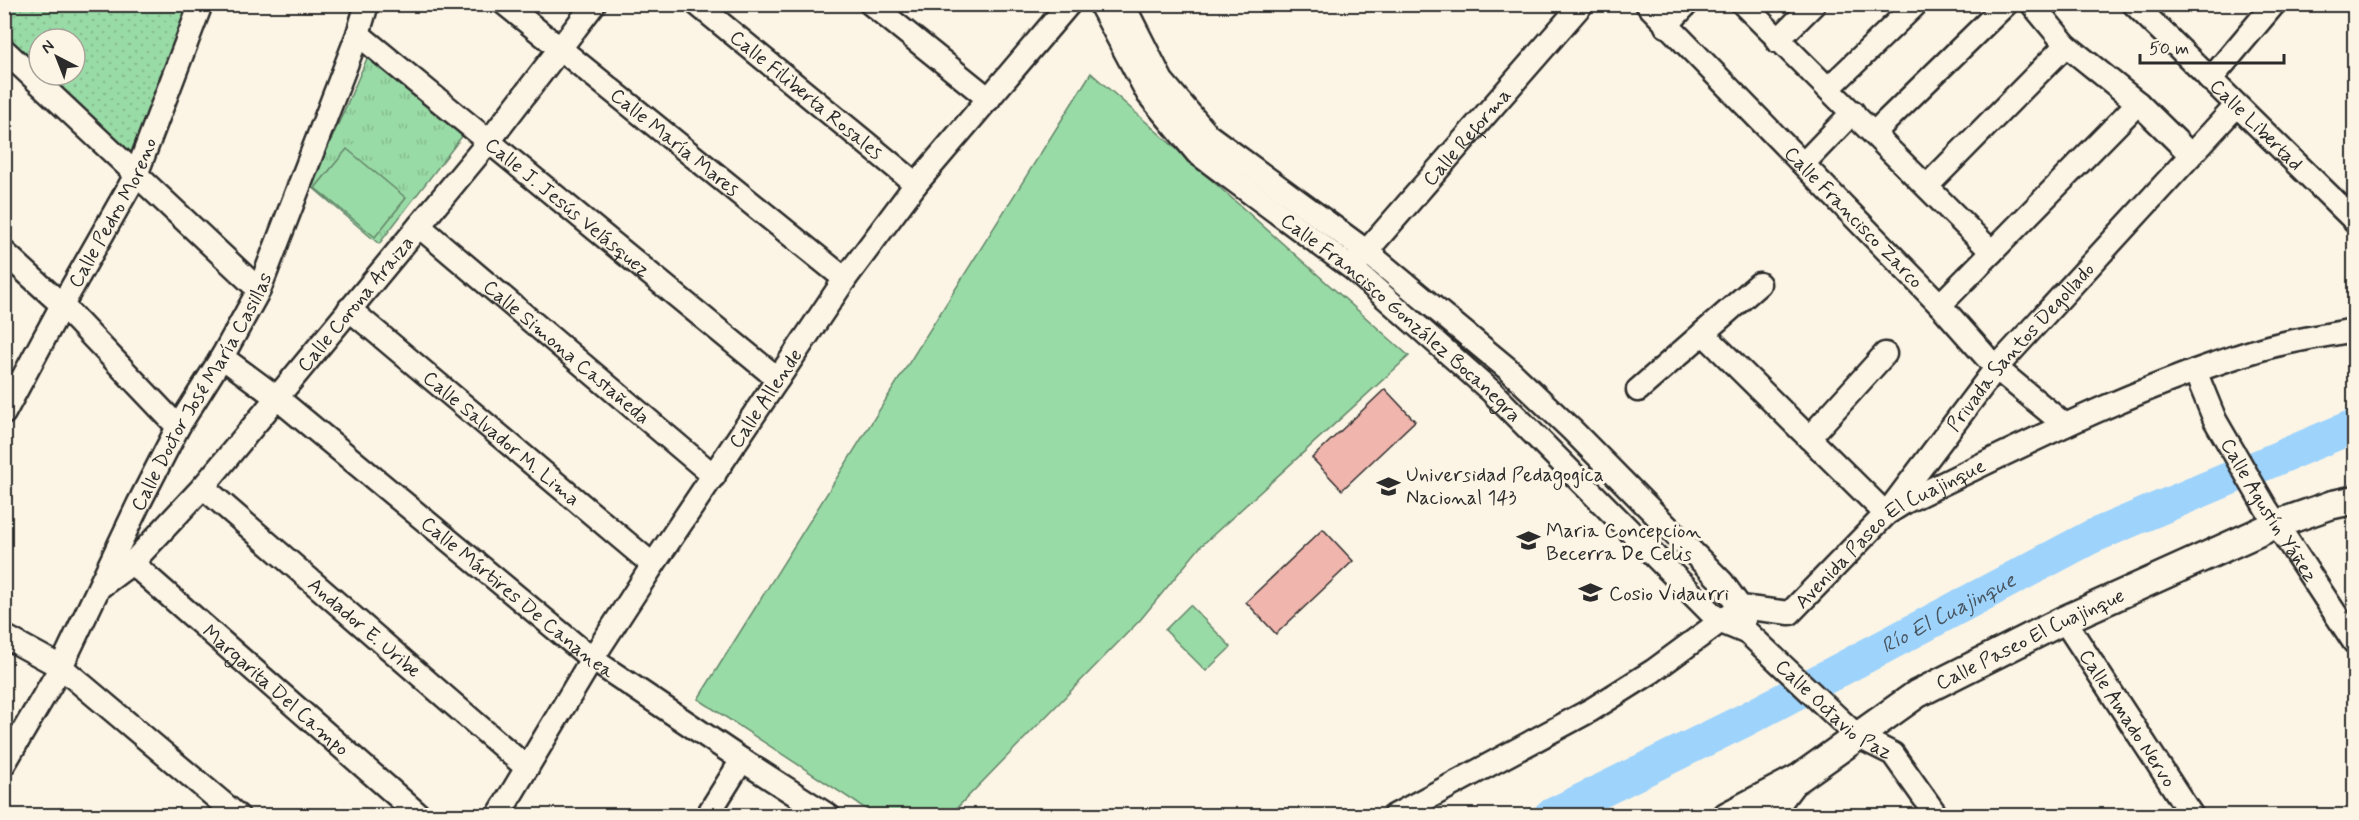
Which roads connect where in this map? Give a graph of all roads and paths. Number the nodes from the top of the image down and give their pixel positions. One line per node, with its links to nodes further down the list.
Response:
1 (201, 4): 36 (street, Calle Pedro Moreno)
2 (367, 4): 21 (street, Calle Doctor José María Casillas)
3 (504, 4): 25 (street, Calle María Mares)
4 (594, 4): 25 (street, Calle Corona Araiza)
5 (698, 4): 37 (street, Calle Filiberta Rosales)
6 (871, 4): 28 (street)
7 (1100, 4): 44 (street, Calle Francisco González Bocanegra)
8 (1123, 4): 41 (street, Calle Francisco González Bocanegra)
9 (1582, 4): 41 (street, Calle Reforma)
10 (1647, 4): 20 (street, Calle Francisco Zarco)
11 (1686, 4): 20 (street)
12 (1743, 4): 22 (street)
13 (1814, 4): 22 (street)
14 (1916, 4): 27 (street)
15 (2006, 4): 32 (street)
16 (2032, 4): 23 (street)
17 (2134, 4): 26 (street, Calle Libertad)
18 (2274, 4): 26 (street)
19 (1056, 9): 28 (street, Calle Allende)
20 (1666, 26): 35 (street, Calle Francisco Zarco)
21 (358, 34): 33 (street, Calle J. Jesús Velásquez); 47 (street, Calle Doctor José María Casillas)
22 (1777, 40): 27 (street)
23 (2066, 45): 29 (street); 38 (street)
24 (4, 50): 36 (street)
25 (559, 50): 33 (street, Calle Corona Araiza); 45 (street, Calle María Mares)
26 (2210, 80): 30 (street, Calle Libertad)
27 (1829, 88): 31 (street)
28 (989, 99): 37 (street, Calle Allende)
29 (2138, 103): 34 (street); 43 (street)
30 (2236, 106): 34 (street, Privada Santos Degollado); 39 (street, Calle Libertad)
31 (1853, 112): 32 (street); 35 (street)
32 (1874, 133): 38 (street)
33 (490, 140): 40 (street, Calle Corona Araiza); 58 (street, Calle J. Jesús Velásquez)
34 (2192, 155): 55 (street, Privada Santos Degollado)
35 (1803, 164): 49 (street, Calle Francisco Zarco)
36 (136, 175): 47 (street); 48 (street, Calle Pedro Moreno)
37 (916, 184): 45 (street, Calle Allende)
38 (1927, 186): 43 (street)
39 (2355, 220)
40 (419, 226): 50 (street, Calle Corona Araiza); 66 (street, Calle Simona Castañeda)
41 (1366, 251): 44 (street, Calle Reforma); 56 (street, Calle Francisco González Bocanegra)
42 (4, 252): 48 (street)
43 (1992, 252): 49 (street)
44 (1353, 269): 60 (street, Calle Francisco González Bocanegra)
45 (845, 279): 58 (street, Calle Allende)
46 (1759, 284): 52 (street)
47 (259, 290): 54 (street, Calle Doctor José María Casillas)
48 (62, 305): 62 (street, Calle Pedro Moreno); 64 (street)
49 (1940, 305): 55 (street, Calle Francisco Zarco)
50 (349, 309): 61 (street, Calle Corona Araiza); 72 (street, Calle Salvador M. Lima)
51 (2355, 330): 57 (street, Avenida Paseo El Cuajinque)
52 (1703, 333): 59 (street); 65 (street)
53 (1885, 354): 65 (street)
54 (222, 357): 61 (street, Calle Mártires De Cananea); 64 (street, Calle Doctor José María Casillas)
55 (1996, 368): 63 (street, Calle Francisco Zarco); 69 (street, Privada Santos Degollado)
56 (1508, 369): 60 (street); 74 (street, Calle Francisco González Bocanegra)
57 (2195, 371): 63 (street, Avenida Paseo El Cuajinque); 70 (street, Calle Agustín Yáñez)
58 (778, 379): 66 (street, Calle Allende)
59 (1638, 390)
60 (1491, 391): 76 (street, Calle Francisco González Bocanegra)
61 (276, 397): 67 (street, Calle Corona Araiza); 80 (street, Calle Mártires De Cananea)
62 (4, 413)
63 (2065, 425): 69 (street, Avenida Paseo El Cuajinque)
64 (178, 427): 73 (street, Calle Doctor José María Casillas)
65 (1809, 438): 69 (street)
66 (714, 476): 72 (street, Calle Allende)
67 (203, 488): 71 (street, Calle Corona Araiza); 85 (street, Andador E. Uribe)
68 (2355, 500): 70 (street, Calle Paseo El Cuajinque)
69 (1886, 514): 74 (street, Avenida Paseo El Cuajinque)
70 (2271, 514): 75 (street, Calle Paseo El Cuajinque); 79 (street, Calle Agustín Yáñez)
71 (132, 563): 73 (street, Calle Corona Araiza); 88 (street, Margarita Del Campo)
72 (653, 565): 80 (street, Calle Allende)
73 (100, 587): 81 (street, Calle Doctor José María Casillas)
74 (1740, 606): 76 (street); 77 (street)
75 (2064, 620): 82 (street, Calle Paseo El Cuajinque); 96 (street, Calle Amado Nervo)
76 (1719, 621): 77 (street, Calle Octavio Paz); 92 (street)
77 (1748, 633): 82 (street, Calle Octavio Paz)
78 (4, 636): 81 (street)
79 (2355, 642)
80 (592, 660): 83 (street, Calle Mártires De Cananea); 85 (street, Calle Allende)
81 (61, 667): 84 (street, Calle Doctor José María Casillas); 87 (street)
82 (1849, 729): 86 (street, Calle Paseo El Cuajinque); 95 (street, Calle Octavio Paz)
83 (742, 760): 90 (street); 91 (street, Calle Mártires De Cananea)
84 (4, 764)
85 (527, 768): 89 (street, Calle Allende)
86 (1799, 778): 93 (street, Calle Paseo El Cuajinque); 94 (street)
87 (238, 816)
88 (420, 816)
89 (498, 816)
90 (707, 816)
91 (829, 816)
92 (1394, 816)
93 (1727, 816)
94 (1770, 816)
95 (1937, 816)
96 (2192, 816)

